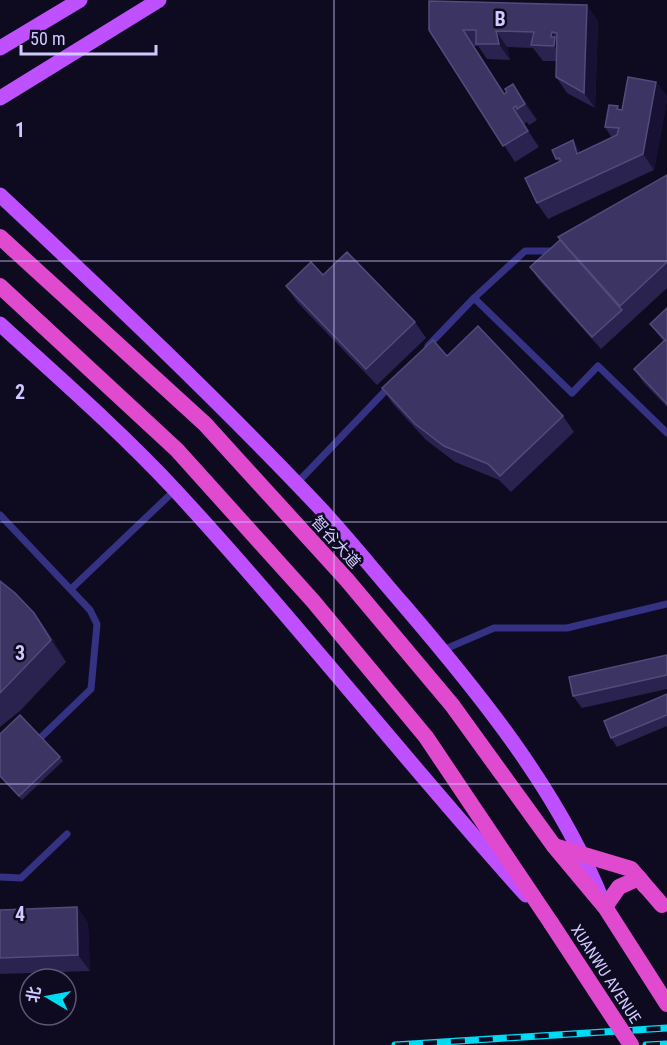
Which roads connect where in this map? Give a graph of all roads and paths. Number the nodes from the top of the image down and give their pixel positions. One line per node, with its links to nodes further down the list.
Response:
1 (80, 0): 3 (main road)
2 (159, 0): 4 (main road)
3 (0, 48)
4 (0, 98)
5 (0, 195): 14 (main road)
6 (0, 237): 22 (highway, 智谷大道)
7 (564, 246): 9 (lane)
8 (0, 286): 26 (highway)
9 (474, 298): 11 (lane); 13 (lane)
10 (0, 324): 15 (main road)
11 (425, 349)
12 (393, 383): 14 (lane)
13 (667, 433)
14 (296, 484): 19 (main road)
15 (175, 490): 17 (lane); 26 (main road)
16 (0, 515): 17 (lane)
17 (71, 589): 20 (lane)
18 (667, 604): 19 (lane)
19 (442, 650): 23 (main road)
20 (33, 745)
21 (67, 834): 24 (lane)
22 (554, 846): 23 (highway); 25 (highway, 智谷大道)
23 (584, 854): 25 (main road); 25 (highway)
24 (0, 877)
25 (606, 907): 27 (highway)
26 (551, 923): 28 (highway, XUANWU AVENUE, bridge)
27 (667, 1004)
28 (631, 1045)

